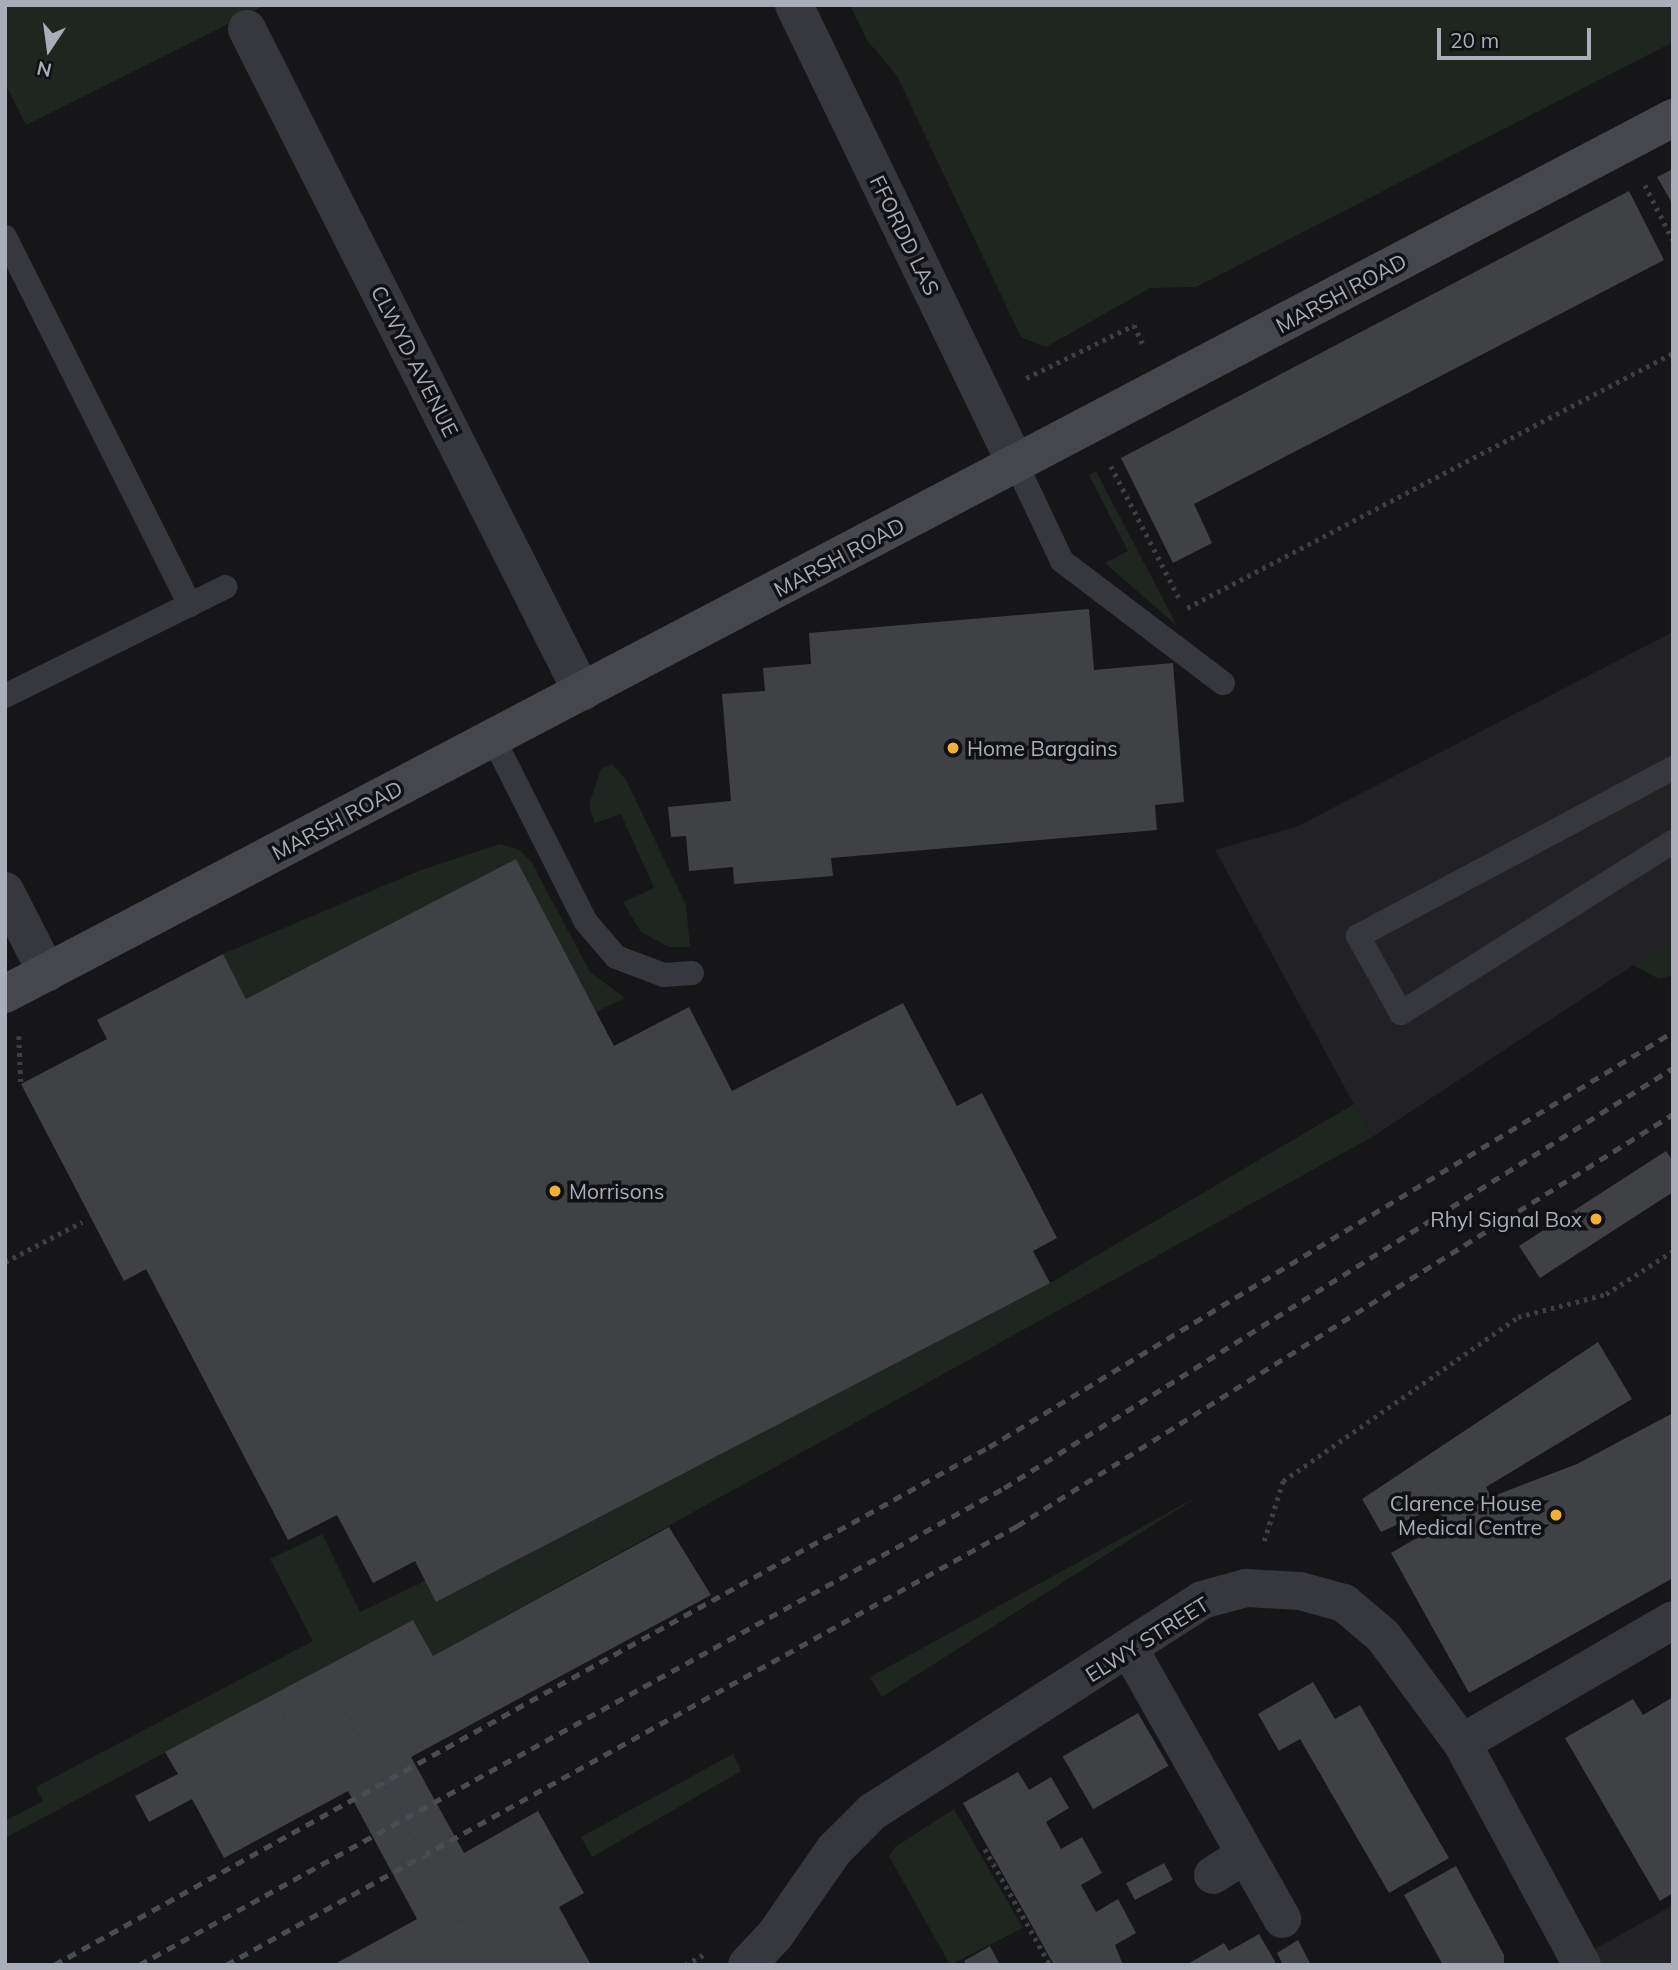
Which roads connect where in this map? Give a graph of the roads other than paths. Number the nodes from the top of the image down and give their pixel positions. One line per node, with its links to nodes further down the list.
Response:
1 (794, 5): 5 (street, FFORDD LAS)
2 (247, 29): 9 (street, CLWYD AVENUE)
3 (1673, 118): 5 (street, MARSH ROAD)
4 (5, 237): 7 (lane)
5 (1016, 464): 8 (lane); 9 (street, MARSH ROAD)
6 (226, 587): 7 (lane)
7 (191, 605): 10 (lane)
8 (1223, 683)
9 (583, 692): 11 (street, MARSH ROAD)
10 (5, 696)
11 (493, 738): 15 (street, MARSH ROAD); 16 (lane)
12 (1673, 768): 13 (lane)
13 (1673, 842)
14 (5, 891): 15 (street)
15 (47, 973): 17 (street, MARSH ROAD)
16 (692, 973)
17 (5, 994)
18 (1673, 1620): 20 (street)
19 (1130, 1650): 20 (street, ELWY STREET); 22 (street); 23 (street, ELWY STREET)
20 (1462, 1743): 21 (street, ELWY STREET)
21 (1552, 1913): 24 (street); 25 (street, ELWY STREET)
22 (1282, 1919)
23 (747, 1965)
24 (1556, 1965)
25 (1582, 1965)

